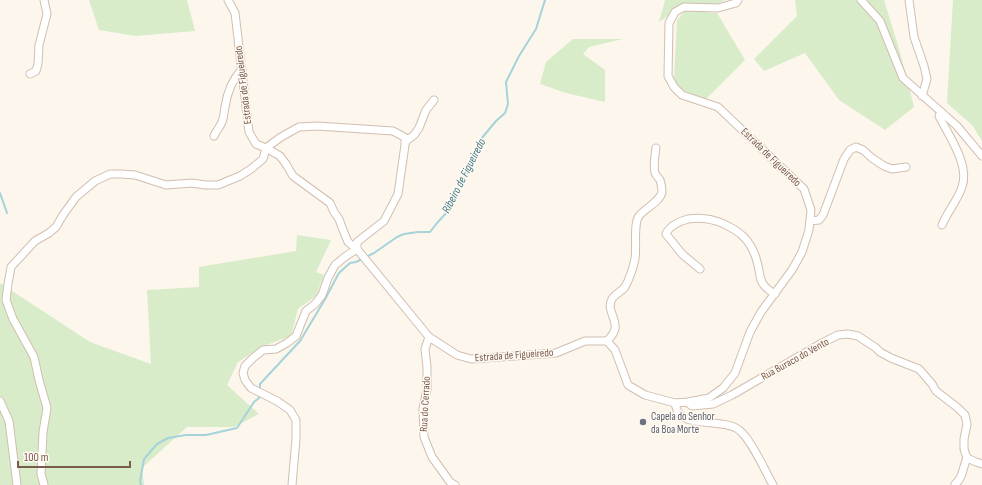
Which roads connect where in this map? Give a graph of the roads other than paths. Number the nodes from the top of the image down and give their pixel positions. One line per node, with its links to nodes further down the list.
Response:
1 (44, 0): 7 (street)
2 (228, 0): 6 (street, Estrada de Figueiredo)
3 (738, 0): 17 (street, Estrada de Figueiredo)
4 (861, 0): 8 (street)
5 (909, 0): 8 (street)
6 (242, 69): 11 (street); 13 (street, Estrada de Figueiredo)
7 (30, 74)
8 (922, 96): 10 (street)
9 (434, 100): 12 (street)
10 (941, 112): 15 (street); 18 (street)
11 (214, 136)
12 (405, 142): 13 (street); 19 (street)
13 (266, 148): 19 (street, Estrada de Figueiredo); 31 (street)
14 (656, 148): 23 (street)
15 (982, 156)
16 (906, 167): 17 (street)
17 (810, 221): 21 (street, Estrada de Figueiredo)
18 (942, 225)
19 (359, 252): 22 (street, Estrada de Figueiredo); 32 (street)
20 (700, 269): 21 (street)
21 (775, 294): 25 (street, Estrada de Figueiredo)
22 (430, 337): 23 (street, Estrada de Figueiredo); 33 (street, Rua do Cerrado)
23 (607, 342): 26 (street, Estrada de Figueiredo)
24 (0, 401): 30 (street)
25 (688, 402): 26 (street, Estrada de Figueiredo); 27 (street, Rua Buraco do Vento)
26 (675, 403): 34 (street)
27 (967, 458): 28 (street); 29 (street)
28 (982, 464)
29 (955, 484)
30 (17, 485)
31 (44, 485)
32 (292, 485)
33 (455, 485)
34 (773, 485)

